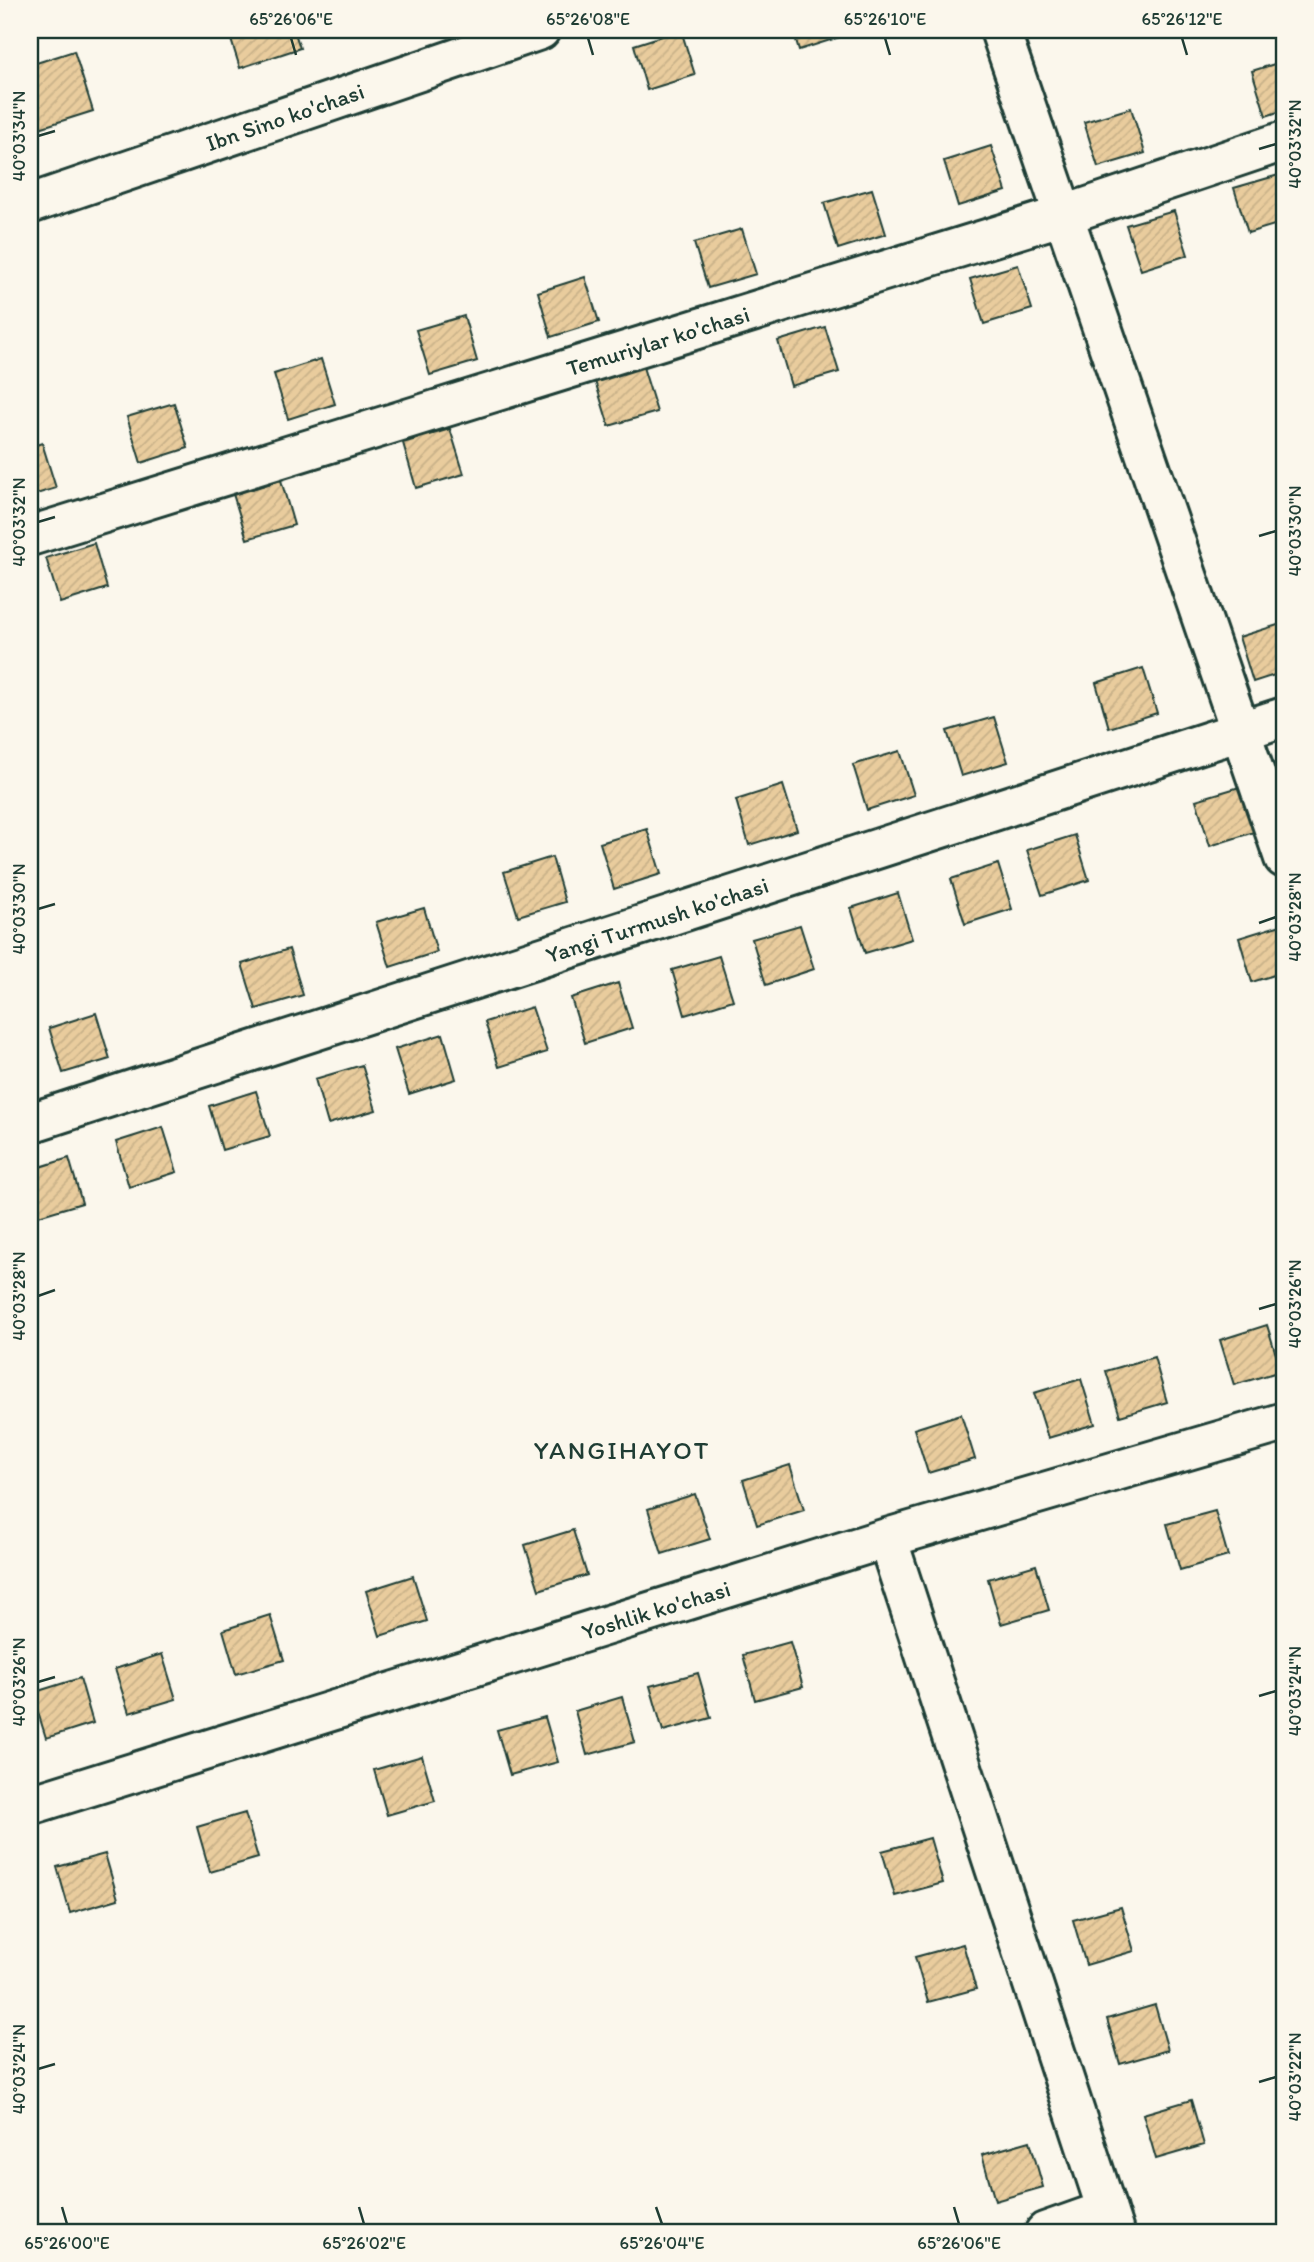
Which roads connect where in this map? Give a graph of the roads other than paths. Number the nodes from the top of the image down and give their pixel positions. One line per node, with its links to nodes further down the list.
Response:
1 (540, 30): 4 (street, Ibn Sino ko'chasi)
2 (1000, 30): 5 (street)
3 (1284, 141): 5 (street, Temuriylar ko'chasi)
4 (30, 204)
5 (1064, 215): 6 (street, Temuriylar ko'chasi); 8 (street)
6 (30, 536)
7 (1284, 717): 8 (street, Yangi Turmush ko'chasi)
8 (1242, 731): 9 (street); 10 (street, Yangi Turmush ko'chasi)
9 (1284, 858)
10 (30, 1123)
11 (1284, 1422): 12 (street, Yoshlik ko'chasi)
12 (887, 1538): 13 (street, Yoshlik ko'chasi); 14 (street)
13 (30, 1805)
14 (1111, 2221): 15 (street)
15 (1045, 2232)

